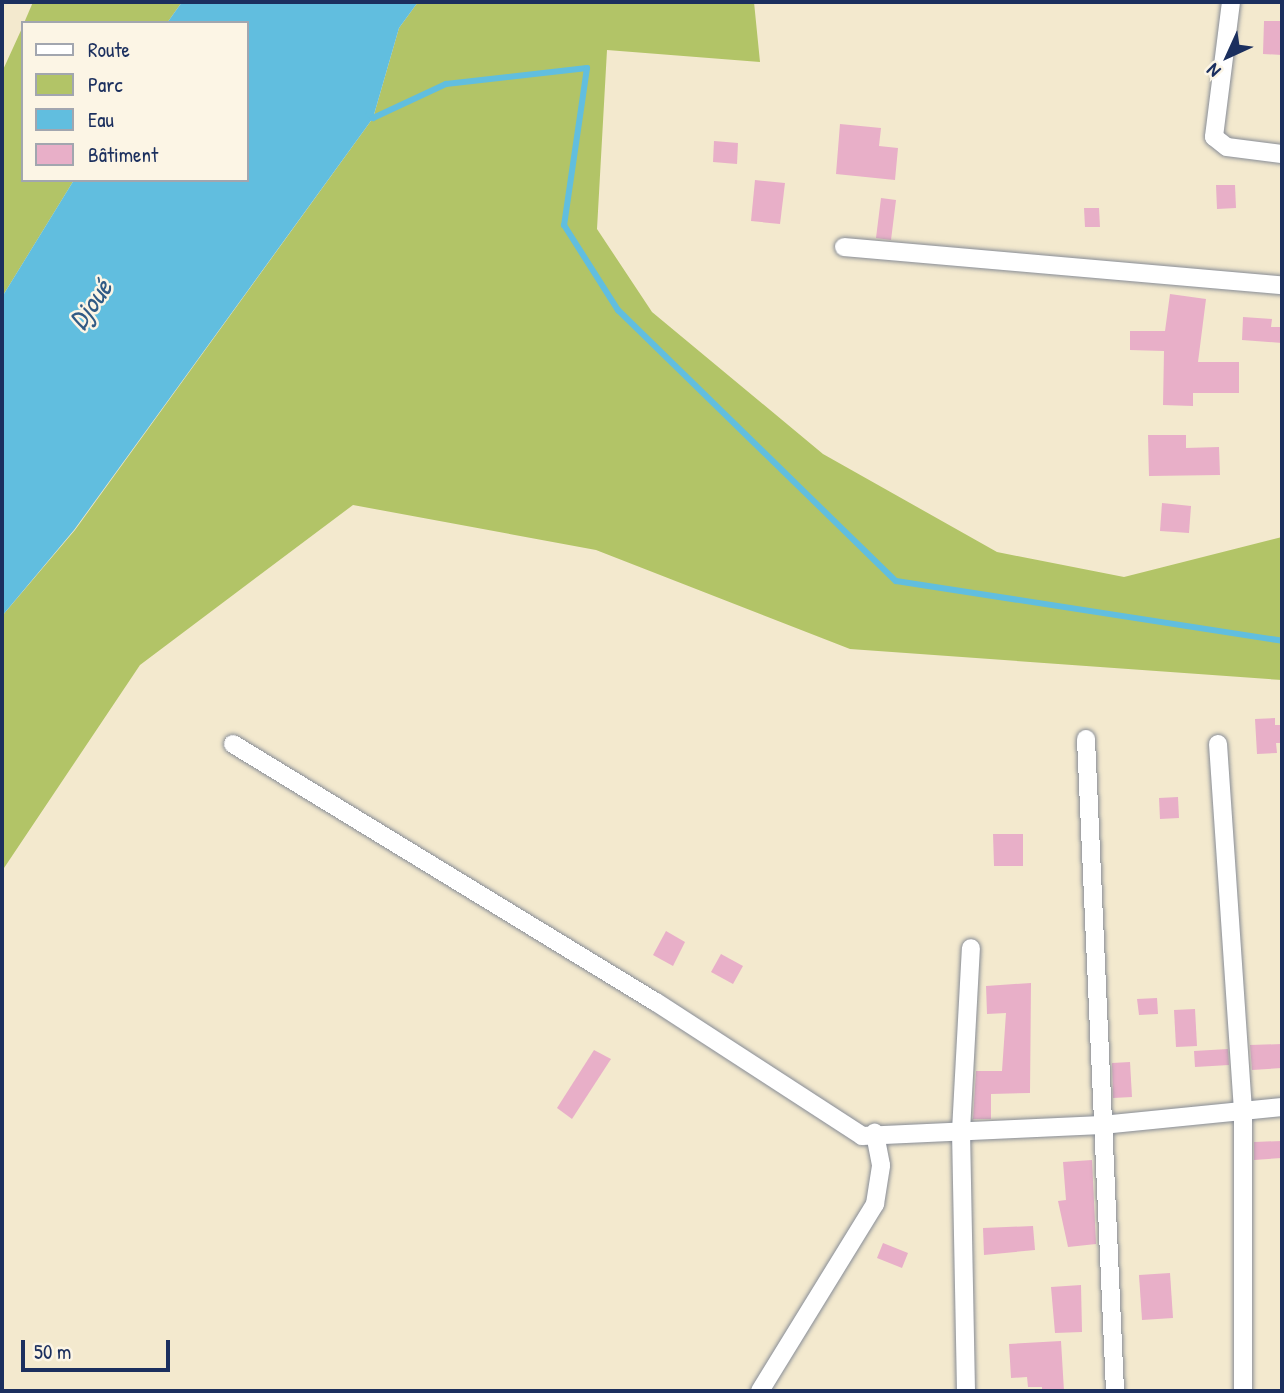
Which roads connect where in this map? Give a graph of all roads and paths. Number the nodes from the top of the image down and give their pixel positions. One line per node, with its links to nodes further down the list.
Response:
1 (1231, 2): 2 (street)
2 (1282, 154)
3 (844, 247): 4 (street)
4 (1282, 285)
5 (1086, 739): 11 (street)
6 (233, 744): 13 (street)
7 (1217, 744): 10 (street)
8 (971, 948): 12 (street)
9 (1282, 1107): 10 (street)
10 (1243, 1109): 11 (street); 17 (street)
11 (1102, 1125): 12 (street); 16 (street)
12 (961, 1131): 13 (street); 15 (street)
13 (875, 1133): 14 (street)
14 (761, 1391)
15 (966, 1391)
16 (1115, 1391)
17 (1243, 1391)

